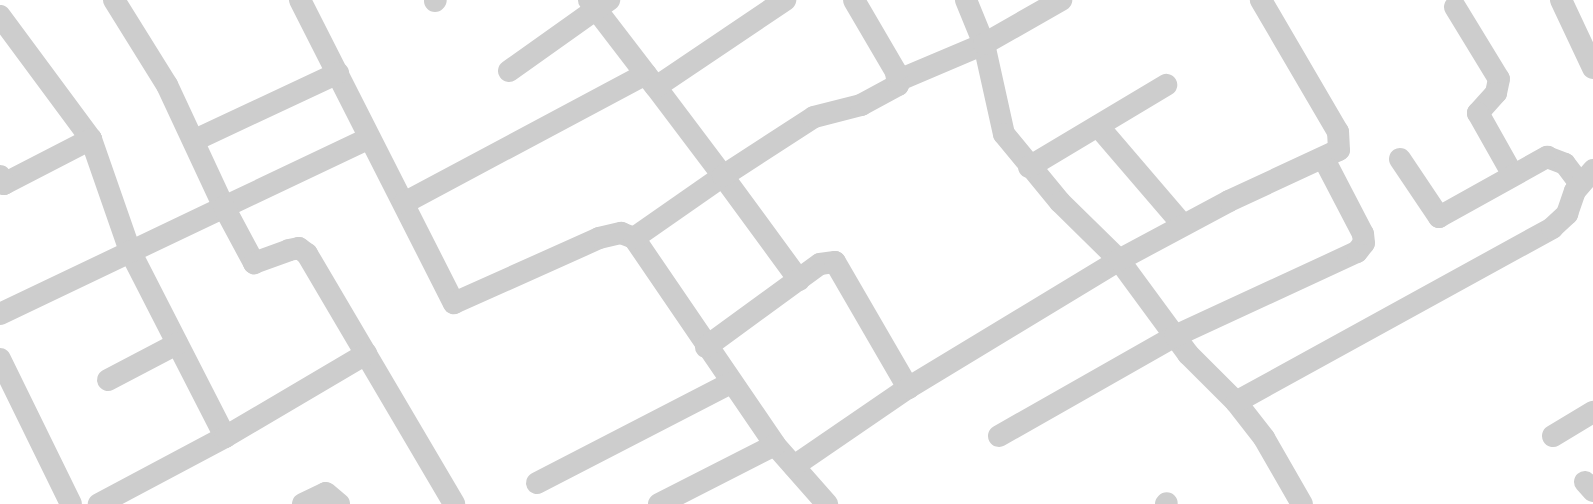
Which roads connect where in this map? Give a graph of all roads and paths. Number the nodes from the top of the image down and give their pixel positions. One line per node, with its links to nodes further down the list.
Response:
1 (114, 0): 22 (street)
2 (300, 0): 15 (street)
3 (785, 0): 17 (street)
4 (855, 0): 16 (street)
5 (966, 0): 12 (street)
6 (1061, 0): 12 (street)
7 (1261, 0): 23 (street)
8 (1561, 0): 13 (street)
9 (598, 3): 14 (street); 17 (street)
10 (1455, 8): 26 (street)
11 (0, 15): 21 (street)
12 (984, 44): 16 (street); 25 (street)
13 (1593, 68)
14 (509, 71)
15 (338, 73): 20 (street); 22 (street)
16 (899, 80): 27 (street)
17 (651, 81): 27 (street); 30 (street)
18 (1166, 85): 19 (street)
19 (1098, 126): 25 (street); 32 (street)
20 (369, 138): 30 (street); 31 (street)
21 (91, 140): 29 (street); 34 (street)
22 (195, 140): 31 (street)
23 (1324, 159): 32 (street); 38 (street)
24 (1400, 159): 26 (street)
25 (1029, 167): 35 (street)
26 (1513, 175): 28 (street)
27 (723, 176): 33 (street); 36 (street)
28 (1586, 177): 46 (street)
29 (1, 187)
30 (404, 203): 33 (street)
31 (224, 207): 34 (street); 41 (street)
32 (1182, 224): 35 (street)
33 (634, 238): 40 (street)
34 (130, 251): 37 (street); 39 (street)
35 (1119, 261): 38 (street); 45 (street)
36 (799, 280): 40 (street); 45 (street)
37 (0, 314)
38 (1174, 336): 46 (street); 48 (street)
39 (177, 344): 43 (street); 50 (street)
40 (706, 348): 44 (street)
41 (366, 354): 50 (street); 58 (street)
42 (0, 359): 54 (street)
43 (108, 380)
44 (730, 383): 51 (street); 53 (street)
45 (908, 388): 52 (street)
46 (1236, 402): 61 (street)
47 (1593, 412): 49 (street)
48 (999, 436)
49 (1553, 436)
50 (225, 437): 55 (street)
51 (775, 445): 52 (street); 59 (street)
52 (794, 466): 60 (street)
53 (537, 483)
54 (70, 504)
55 (99, 504)
56 (303, 504): 57 (street)
57 (339, 504)
58 (454, 504)
59 (659, 504)
60 (827, 504)
61 (1302, 504)

